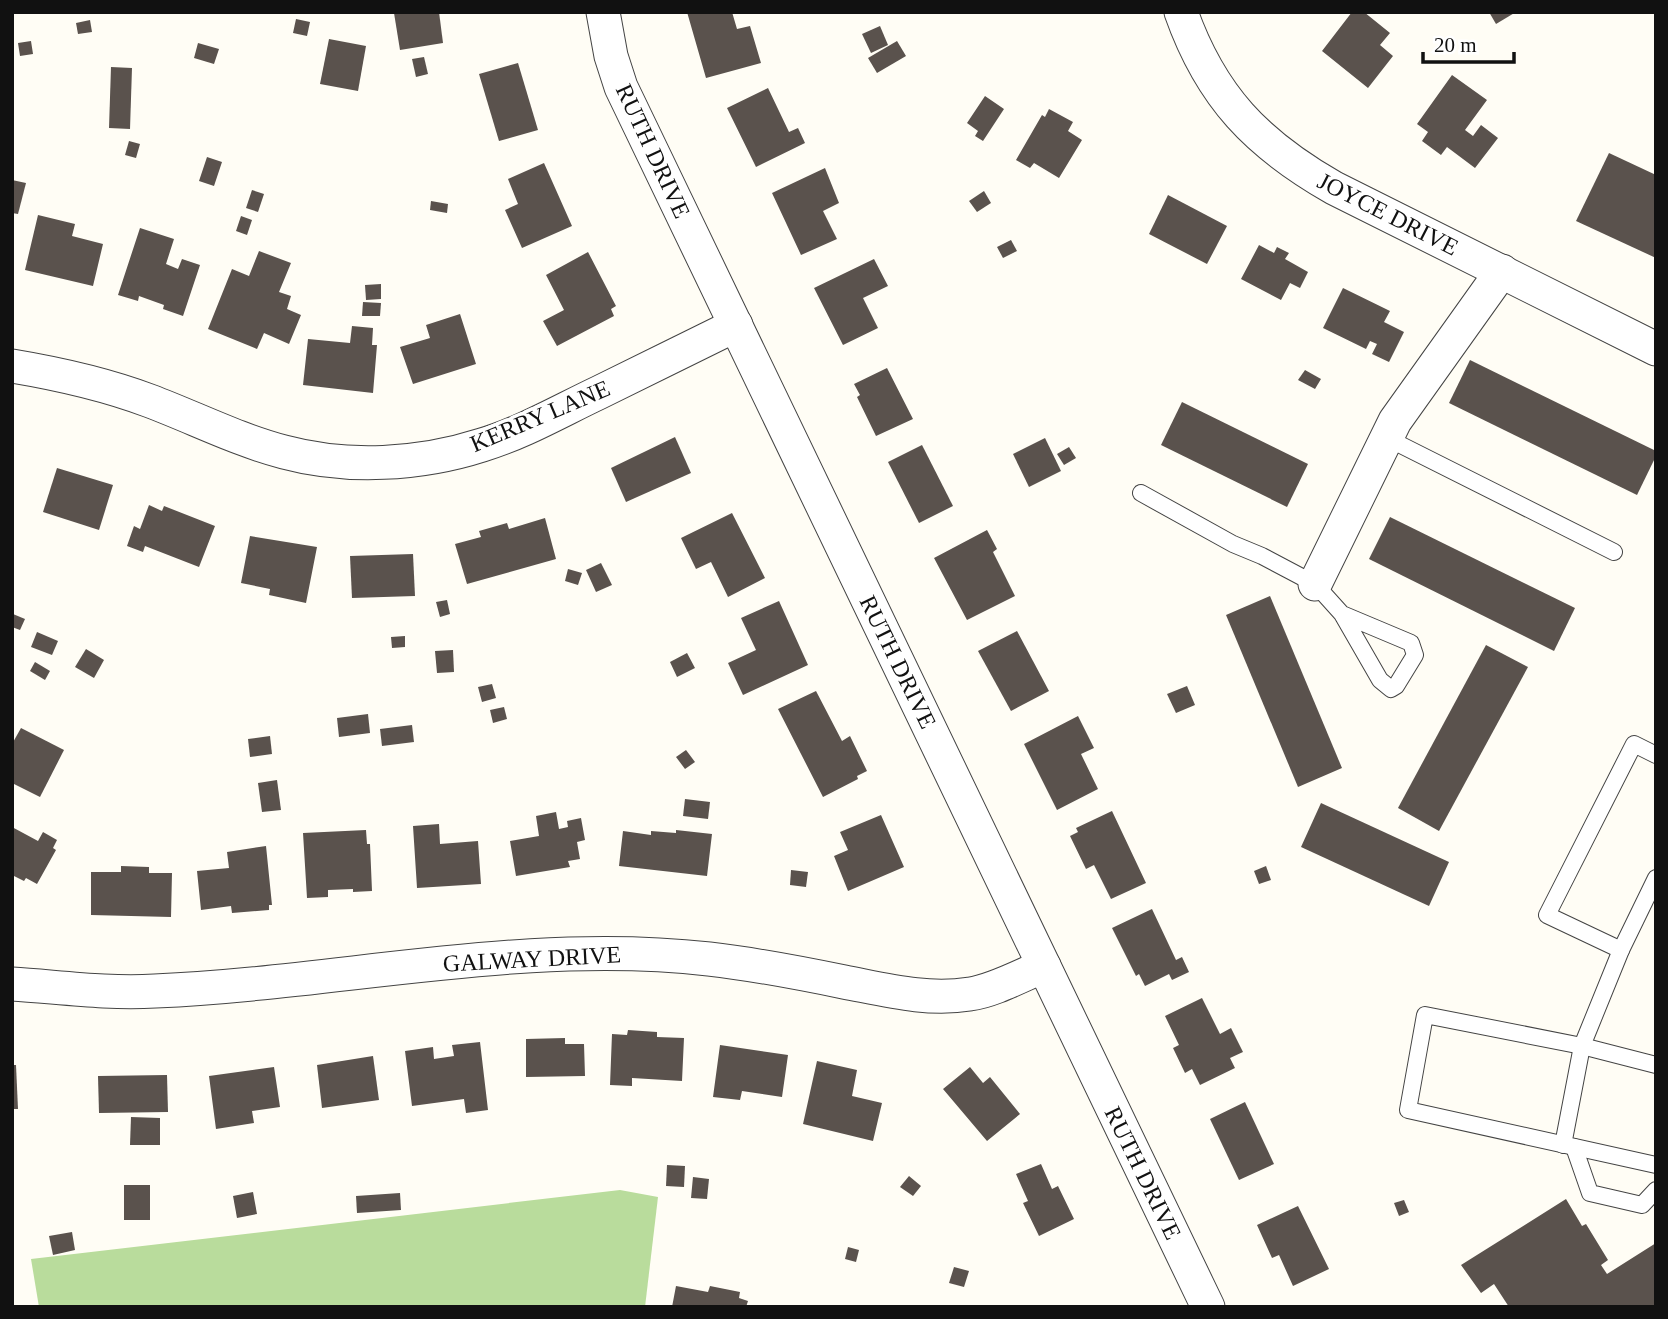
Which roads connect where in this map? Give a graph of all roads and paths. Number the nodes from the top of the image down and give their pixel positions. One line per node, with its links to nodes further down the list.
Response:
1 (603, 12): 4 (street, RUTH DRIVE)
2 (1181, 12): 3 (street, JOYCE DRIVE)
3 (1502, 271): 5 (street, JOYCE DRIVE); 7 (street)
4 (736, 325): 6 (street, KERRY LANE); 15 (street, RUTH DRIVE)
5 (1656, 348)
6 (12, 366)
7 (1387, 438): 9 (lane); 10 (street)
8 (1141, 493): 10 (lane)
9 (1614, 552)
10 (1315, 584): 11 (lane)
11 (1342, 614): 11 (lane)
12 (1656, 755): 14 (lane)
13 (1656, 878): 14 (lane)
14 (1621, 950): 17 (lane)
15 (1044, 966): 16 (street, GALWAY DRIVE); 22 (street, RUTH DRIVE)
16 (12, 984)
17 (1582, 1046): 18 (lane); 19 (lane); 19 (lane)
18 (1656, 1065)
19 (1569, 1146): 20 (lane); 21 (lane)
20 (1656, 1165)
21 (1656, 1190)
22 (1208, 1307)

